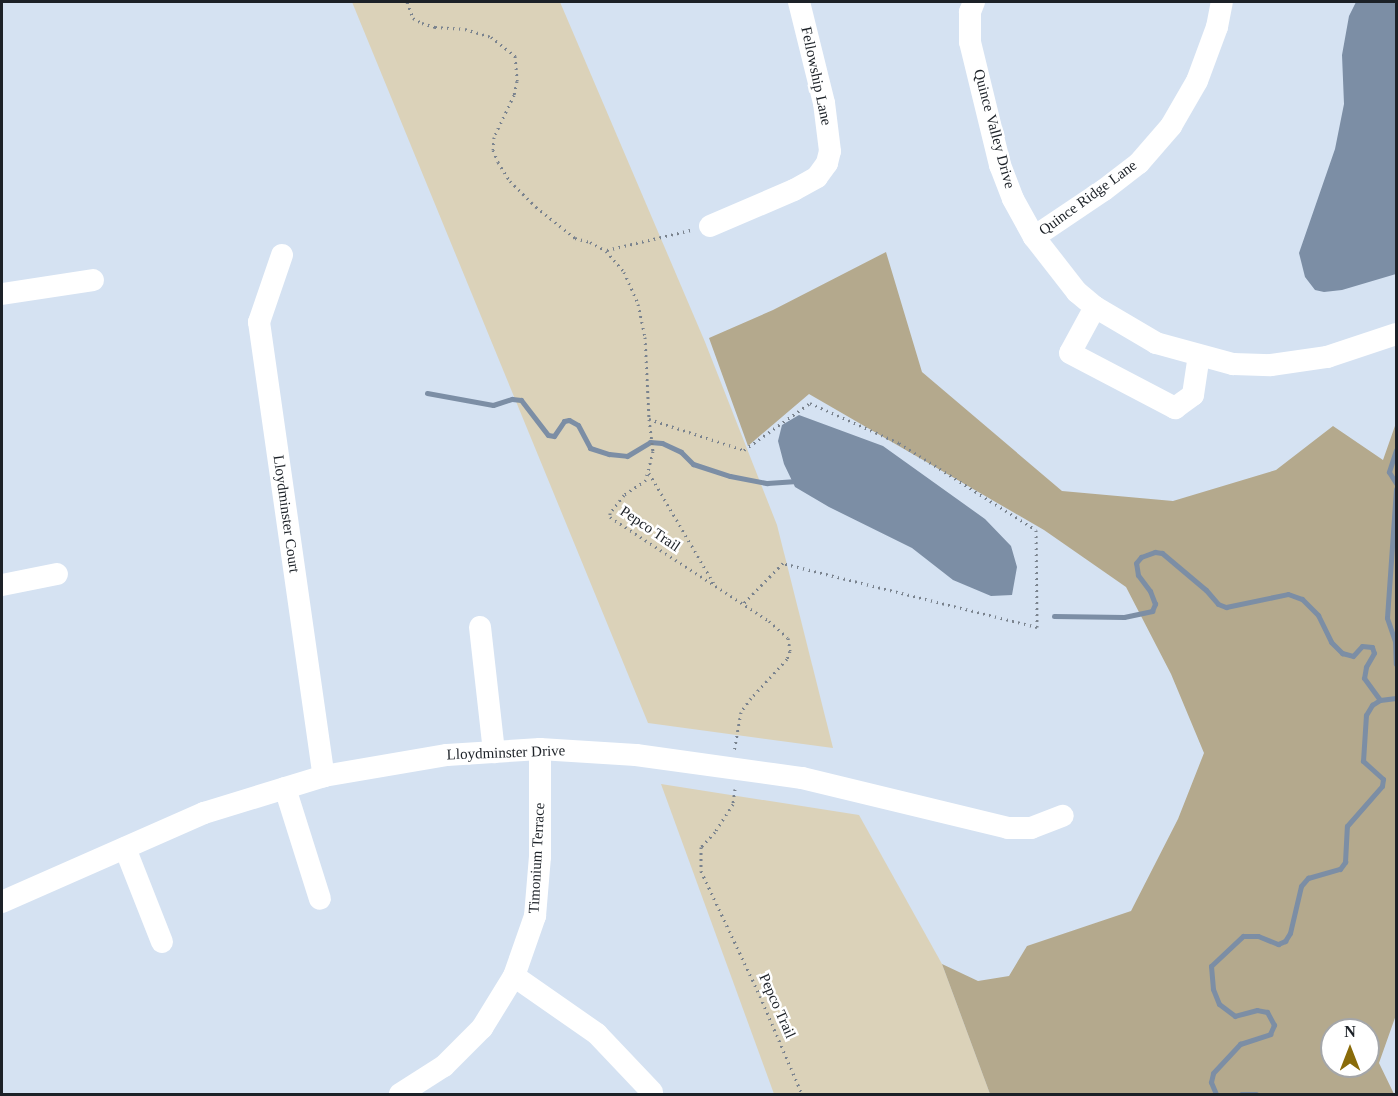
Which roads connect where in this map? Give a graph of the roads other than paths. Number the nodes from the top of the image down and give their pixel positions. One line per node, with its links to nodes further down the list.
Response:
1 (799, 2): 4 (street, Fellowship Lane)
2 (974, 2): 5 (street, Quince Valley Drive)
3 (1222, 2): 5 (street, Quince Ridge Lane)
4 (710, 226)
5 (1034, 237): 9 (street, Quince Valley Drive)
6 (282, 255): 17 (street, Lloydminster Court)
7 (93, 280): 8 (street)
8 (2, 294)
9 (1095, 307): 11 (street, Quince Valley Drive); 11 (street)
10 (1396, 334): 11 (street, Quince Valley Drive)
11 (1199, 355)
12 (57, 574): 13 (street)
13 (2, 585)
14 (480, 627): 16 (street)
15 (540, 749): 16 (street, Lloydminster Drive); 19 (street, Lloydminster Drive); 24 (street, Timonium Terrace)
16 (494, 752): 17 (street, Lloydminster Drive)
17 (324, 776): 18 (street, Lloydminster Drive)
18 (285, 788): 20 (street, Lloydminster Drive); 21 (street)
19 (1063, 816)
20 (125, 848): 22 (street, Lloydminster Drive); 23 (street)
21 (320, 898)
22 (2, 902)
23 (162, 942)
24 (514, 976): 25 (street); 26 (street, Timonium Terrace)
25 (652, 1092)
26 (400, 1095)

